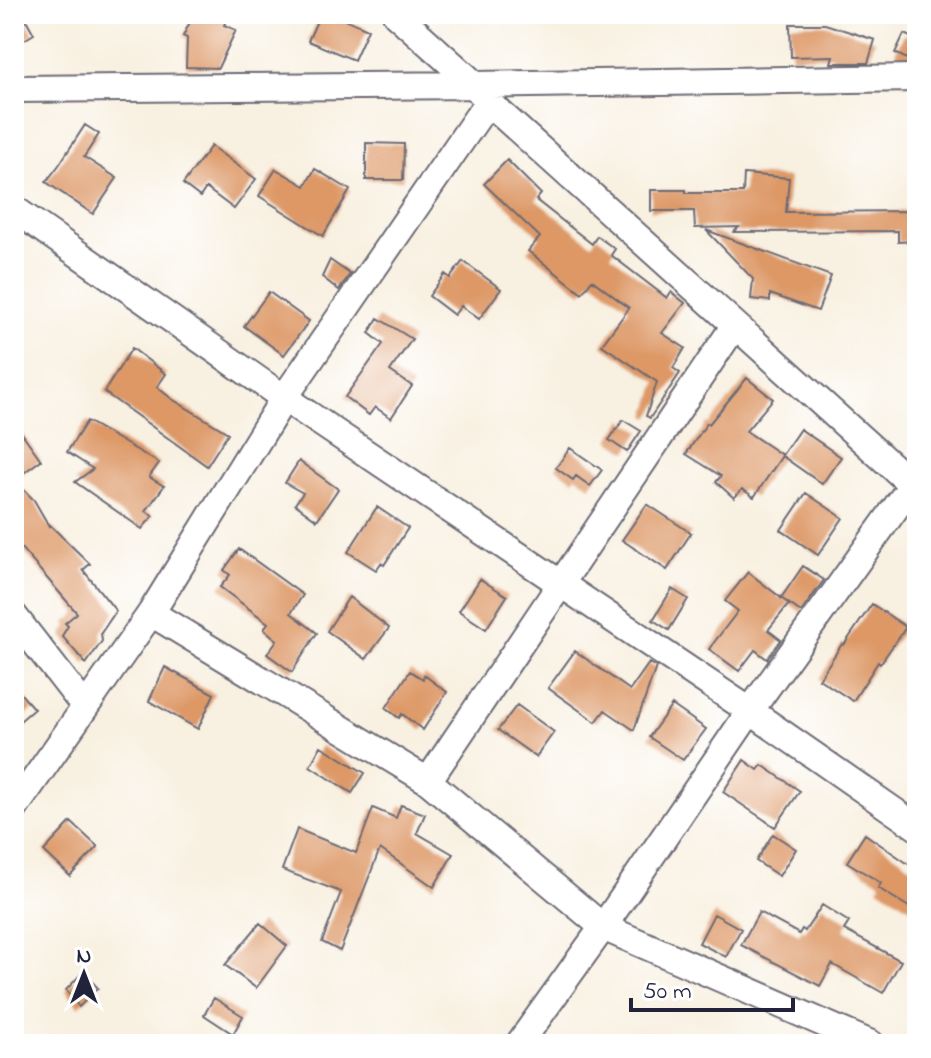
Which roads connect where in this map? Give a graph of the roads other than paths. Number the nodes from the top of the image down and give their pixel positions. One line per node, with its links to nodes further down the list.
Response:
1 (396, 14): 4 (street)
2 (917, 78): 4 (street)
3 (14, 89): 4 (street)
4 (481, 94): 6 (street); 7 (street)
5 (14, 209): 7 (street)
6 (735, 325): 8 (street); 9 (street)
7 (284, 398): 9 (street); 10 (street)
8 (915, 481): 13 (street)
9 (561, 584): 13 (street); 14 (street)
10 (151, 613): 12 (street); 14 (street)
11 (14, 616): 12 (street)
12 (85, 707): 15 (street)
13 (750, 711): 16 (street); 17 (street)
14 (428, 781): 17 (street)
15 (14, 809)
16 (917, 827)
17 (603, 927): 18 (street); 19 (street)
18 (519, 1044)
19 (871, 1044)

